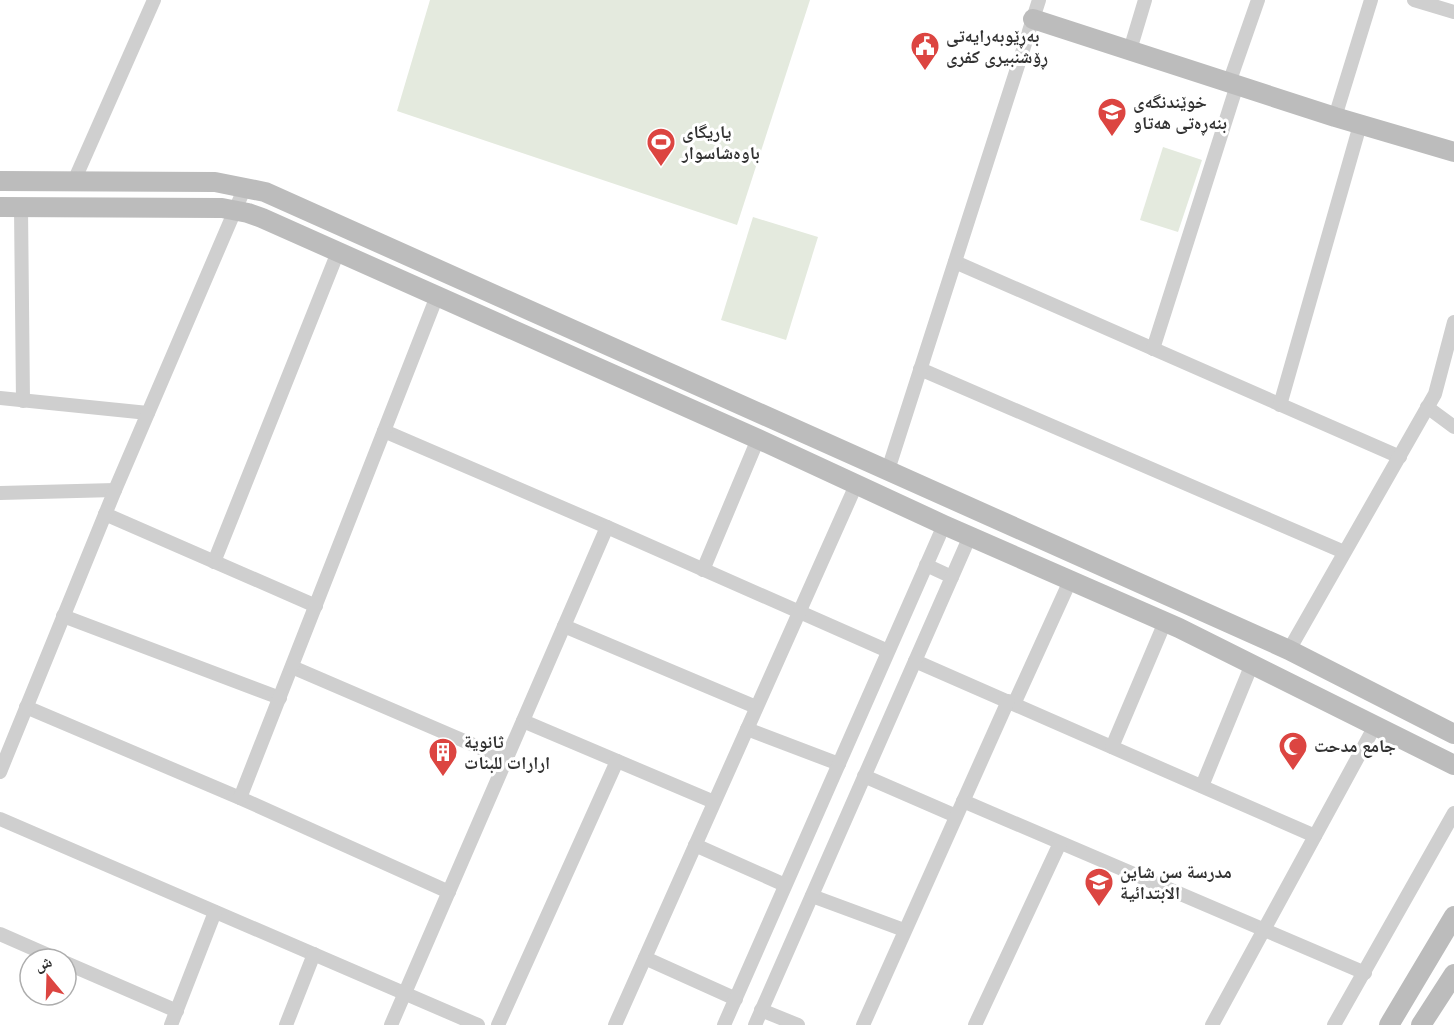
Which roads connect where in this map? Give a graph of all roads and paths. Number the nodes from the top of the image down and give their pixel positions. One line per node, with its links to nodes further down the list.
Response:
1 (154, 0): 14 (street)
2 (1145, 0): 8 (street)
3 (1258, 0): 9 (street)
4 (1371, 0): 10 (street)
5 (1414, 0): 7 (street)
6 (1036, 9): 8 (street); 20 (street)
7 (1454, 12)
8 (1130, 50): 9 (street)
9 (1233, 84): 10 (street); 23 (street)
10 (1335, 117): 11 (street)
11 (1360, 125): 12 (street); 27 (street)
12 (1454, 152)
13 (0, 181): 14 (street)
14 (74, 181): 15 (street)
15 (244, 187): 18 (street); 33 (street)
16 (0, 207): 17 (street)
17 (21, 208): 18 (street); 26 (street)
18 (234, 210): 19 (street); 29 (street)
19 (338, 252): 21 (street); 47 (street)
20 (955, 262): 23 (street); 24 (street)
21 (437, 296): 31 (street); 32 (street)
22 (1454, 322): 28 (street)
23 (1153, 350): 27 (street)
24 (920, 369): 36 (street); 45 (street)
25 (0, 398): 26 (street)
26 (23, 401): 29 (street)
27 (1280, 405): 34 (street)
28 (1427, 407): 30 (street); 34 (street)
29 (148, 413): 38 (street)
30 (1454, 427)
31 (384, 431): 42 (street); 52 (street)
32 (758, 439): 35 (street); 49 (street)
33 (828, 443): 35 (street); 36 (street)
34 (1400, 457): 45 (street)
35 (817, 466): 37 (street)
36 (888, 470): 44 (street)
37 (856, 485): 41 (street); 53 (street)
38 (115, 490): 39 (street); 40 (street)
39 (0, 493)
40 (105, 514): 47 (street); 54 (street)
41 (944, 525): 43 (street); 48 (street)
42 (607, 527): 49 (street); 56 (street)
43 (970, 536): 46 (street); 50 (street)
44 (1036, 537): 46 (street); 57 (street)
45 (1344, 552): 57 (street)
46 (1027, 560): 51 (street)
47 (214, 562): 52 (street)
48 (926, 565): 50 (street); 58 (street)
49 (703, 570): 53 (street)
50 (952, 577): 59 (street)
51 (1070, 581): 55 (street); 63 (street)
52 (316, 606): 61 (street)
53 (799, 612): 58 (street); 65 (street)
54 (63, 616): 62 (street); 64 (street)
55 (1165, 622): 60 (street); 70 (street)
56 (564, 626): 65 (street); 66 (street)
57 (1289, 650): 69 (street)
58 (888, 651): 73 (street)
59 (915, 661): 63 (street); 76 (street)
60 (1252, 664): 67 (street); 77 (street)
61 (292, 666): 62 (street); 71 (street)
62 (280, 698): 78 (street)
63 (1011, 703): 70 (street); 79 (street)
64 (26, 707): 75 (street); 78 (street)
65 (756, 707): 68 (street)
66 (523, 721): 71 (street); 72 (street)
67 (1376, 724): 74 (street); 84 (street)
68 (747, 729): 73 (street); 80 (street)
69 (1454, 734)
70 (1112, 747): 77 (street)
71 (506, 759): 88 (street)
72 (617, 761): 80 (street); 109 (street)
73 (839, 764): 87 (street)
74 (1454, 765)
75 (0, 772)
76 (864, 776): 82 (street); 89 (street)
77 (1202, 786): 84 (street)
78 (240, 798): 88 (street)
79 (963, 801): 82 (street); 85 (street)
80 (714, 802): 86 (street)
81 (1454, 813): 99 (street)
82 (956, 816): 93 (street)
83 (0, 819): 90 (street)
84 (1315, 836): 92 (street)
85 (1060, 843): 92 (street); 115 (street)
86 (695, 845): 87 (street); 97 (street)
87 (785, 885): 102 (street)
88 (448, 892): 101 (street)
89 (812, 896): 93 (street); 103 (street)
90 (215, 912): 96 (street); 104 (street)
91 (1454, 916): 118 (street)
92 (1264, 929): 99 (street); 116 (street)
93 (904, 930): 114 (street)
94 (0, 934): 95 (street)
95 (30, 947)
96 (314, 954): 101 (street); 106 (street)
97 (645, 958): 102 (street); 110 (street)
98 (78, 968): 104 (street)
99 (1365, 973): 117 (street)
100 (1454, 974): 119 (street)
101 (405, 993): 107 (street); 108 (street)
102 (736, 999): 111 (street)
103 (761, 1010): 112 (street); 113 (street)
104 (177, 1011): 105 (street)
105 (171, 1025)
106 (286, 1025)
107 (391, 1025)
108 (478, 1025)
109 (498, 1025)
110 (615, 1025)
111 (724, 1025)
112 (755, 1025)
113 (798, 1025)
114 (863, 1025)
115 (975, 1025)
116 (1212, 1025)
117 (1334, 1025)
118 (1389, 1025)
119 (1421, 1025)

